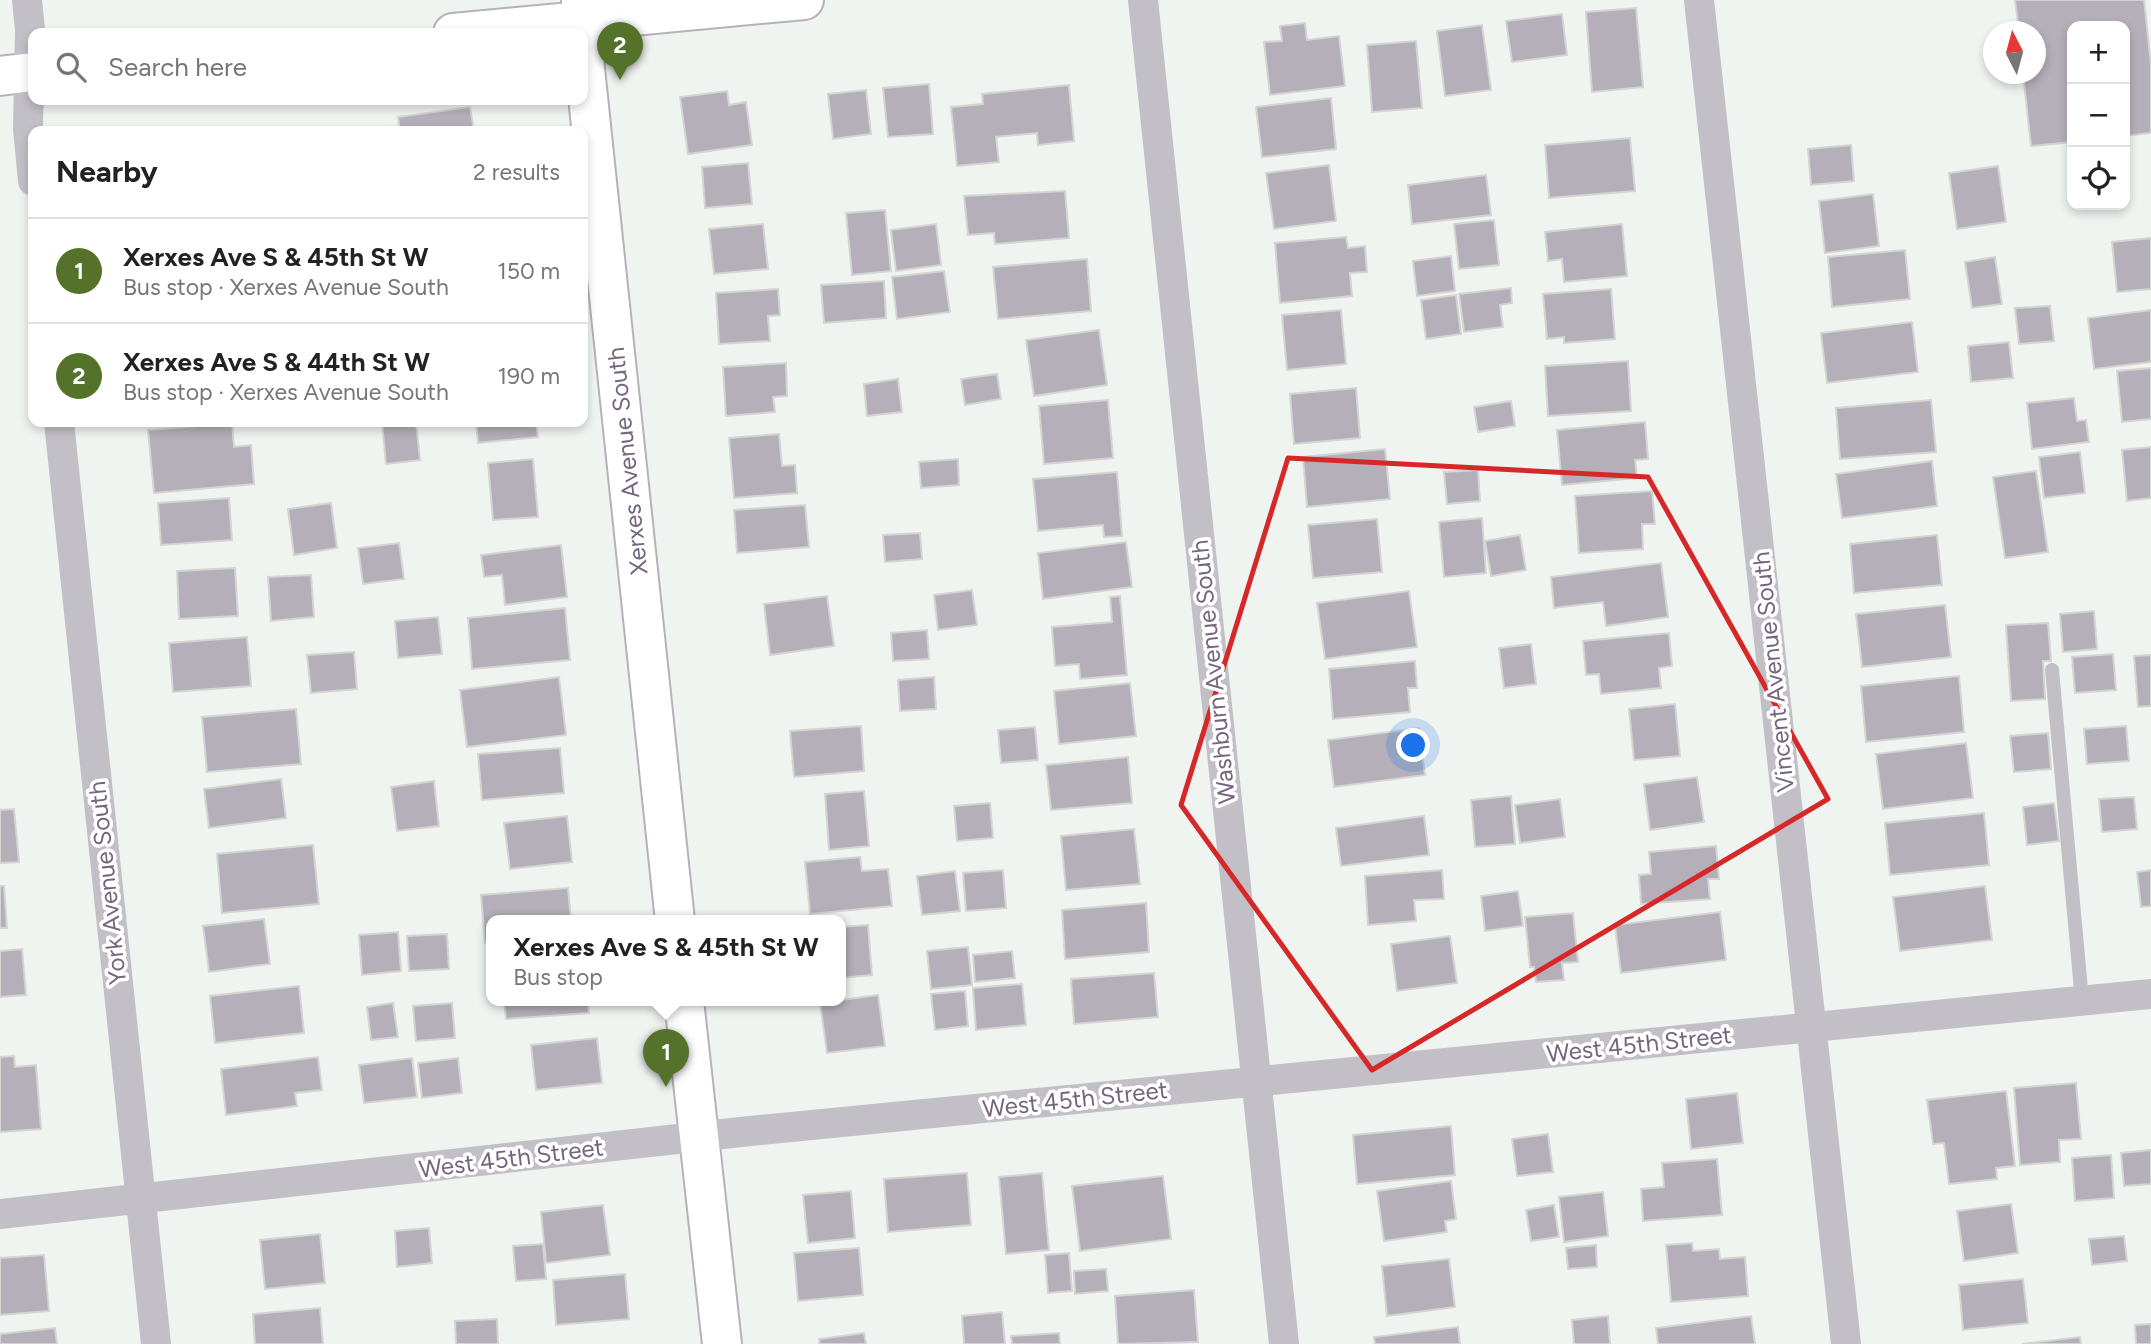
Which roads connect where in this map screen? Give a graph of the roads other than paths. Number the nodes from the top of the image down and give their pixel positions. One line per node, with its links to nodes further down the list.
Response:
1 (27, 0): 8 (street)
2 (804, 0): 5 (street)
3 (1143, 0): 17 (street, Washburn Avenue South)
4 (1699, 0): 16 (street, Vincent Avenue South)
5 (582, 11): 6 (street)
6 (482, 28)
7 (588, 69): 12 (street, Xerxes Avenue South)
8 (21, 74): 9 (street)
9 (28, 128)
10 (60, 427): 19 (street, York Avenue South)
11 (2052, 670): 14 (lane)
12 (675, 915)
13 (2151, 995): 14 (street, West 45th Street)
14 (2082, 1001): 16 (street, West 45th Street)
15 (685, 1006): 18 (street)
16 (1812, 1027): 17 (street, West 45th Street); 24 (street, Vincent Avenue South)
17 (1256, 1081): 18 (street, West 45th Street); 23 (street, Washburn Avenue South)
18 (699, 1137): 19 (street, West 45th Street); 22 (street)
19 (140, 1200): 20 (street, West 45th Street); 21 (street, York Avenue South)
20 (0, 1214)
21 (156, 1344)
22 (722, 1344)
23 (1284, 1344)
24 (1846, 1344)

